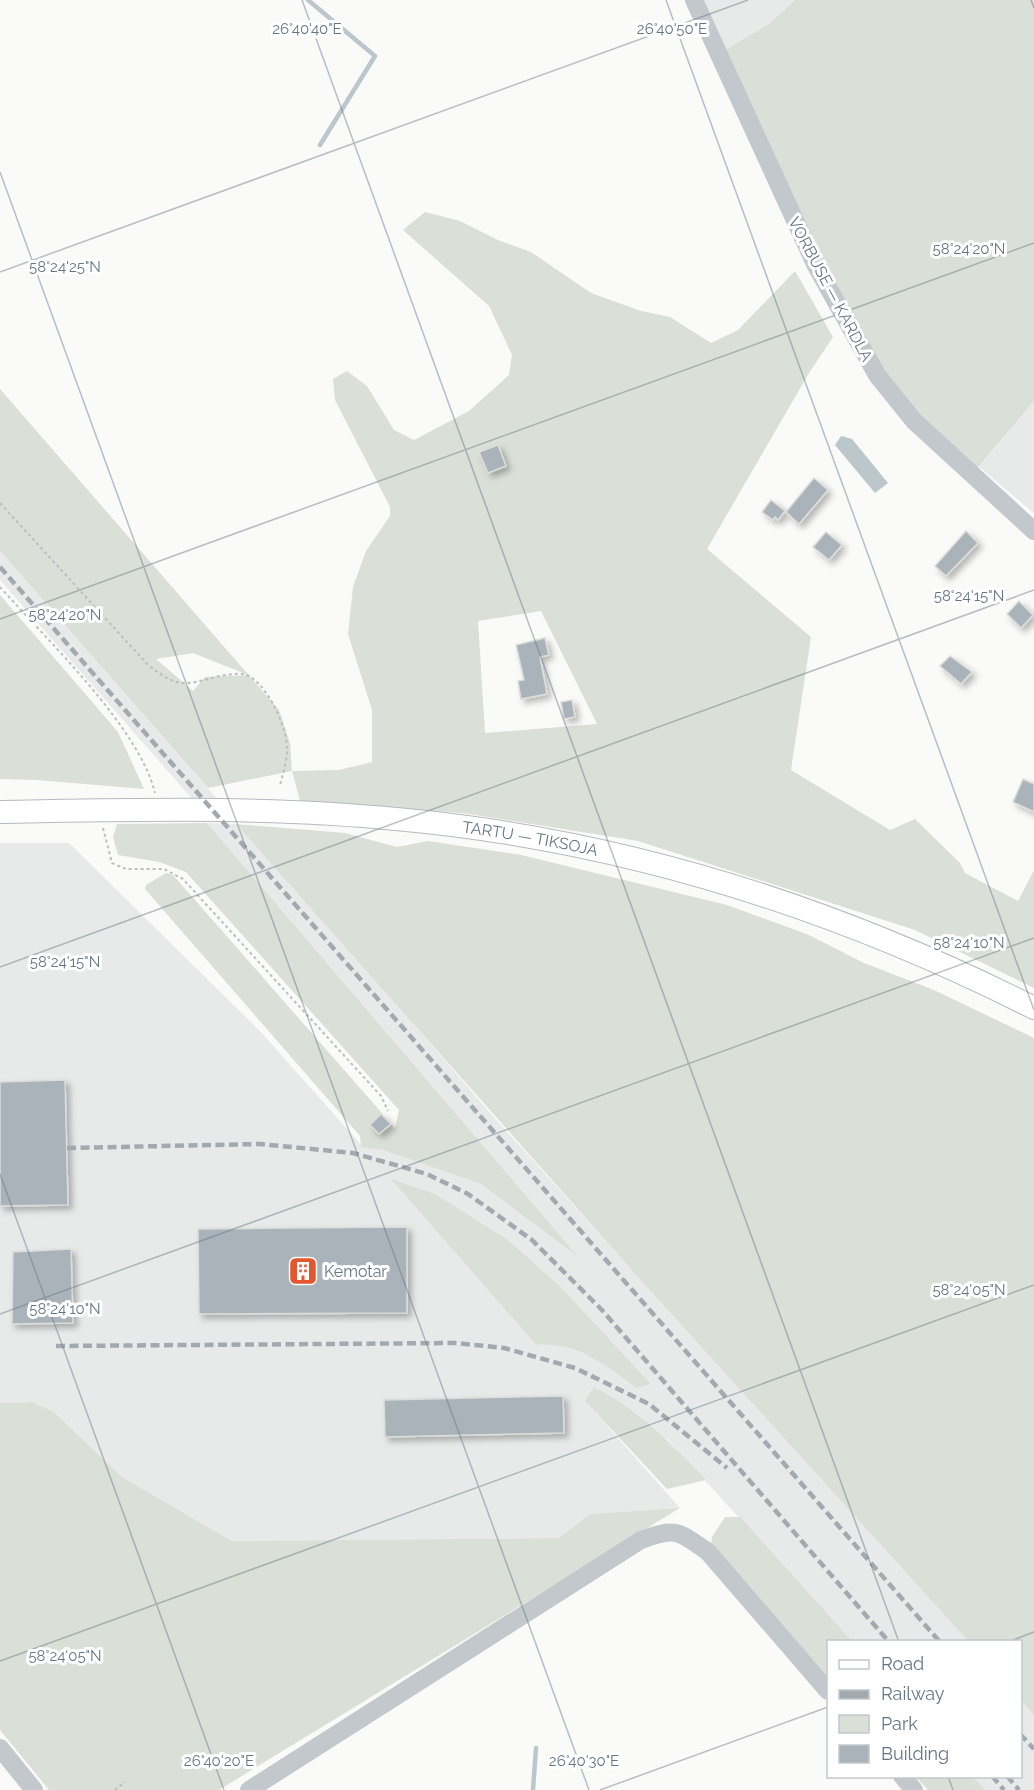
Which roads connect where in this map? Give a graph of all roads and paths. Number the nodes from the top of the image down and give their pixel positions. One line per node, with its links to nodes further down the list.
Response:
1 (694, 0): 3 (street, VORBUSE — KARDLA)
2 (0, 503): 5 (path)
3 (1034, 531)
4 (0, 587): 7 (path)
5 (280, 785)
6 (100, 810): 7 (main road, TARTU — TIKSOJA); 8 (main road, TARTU — TIKSOJA); 10 (path)
7 (159, 810): 9 (main road, TARTU — TIKSOJA)
8 (0, 812)
9 (1034, 1008)
10 (388, 1111)
11 (827, 1690): 17 (street)
12 (0, 1748): 15 (street)
13 (904, 1778): 18 (street)
14 (125, 1782): 16 (path)
15 (34, 1790)
16 (115, 1790)
17 (249, 1790)
18 (914, 1790)

